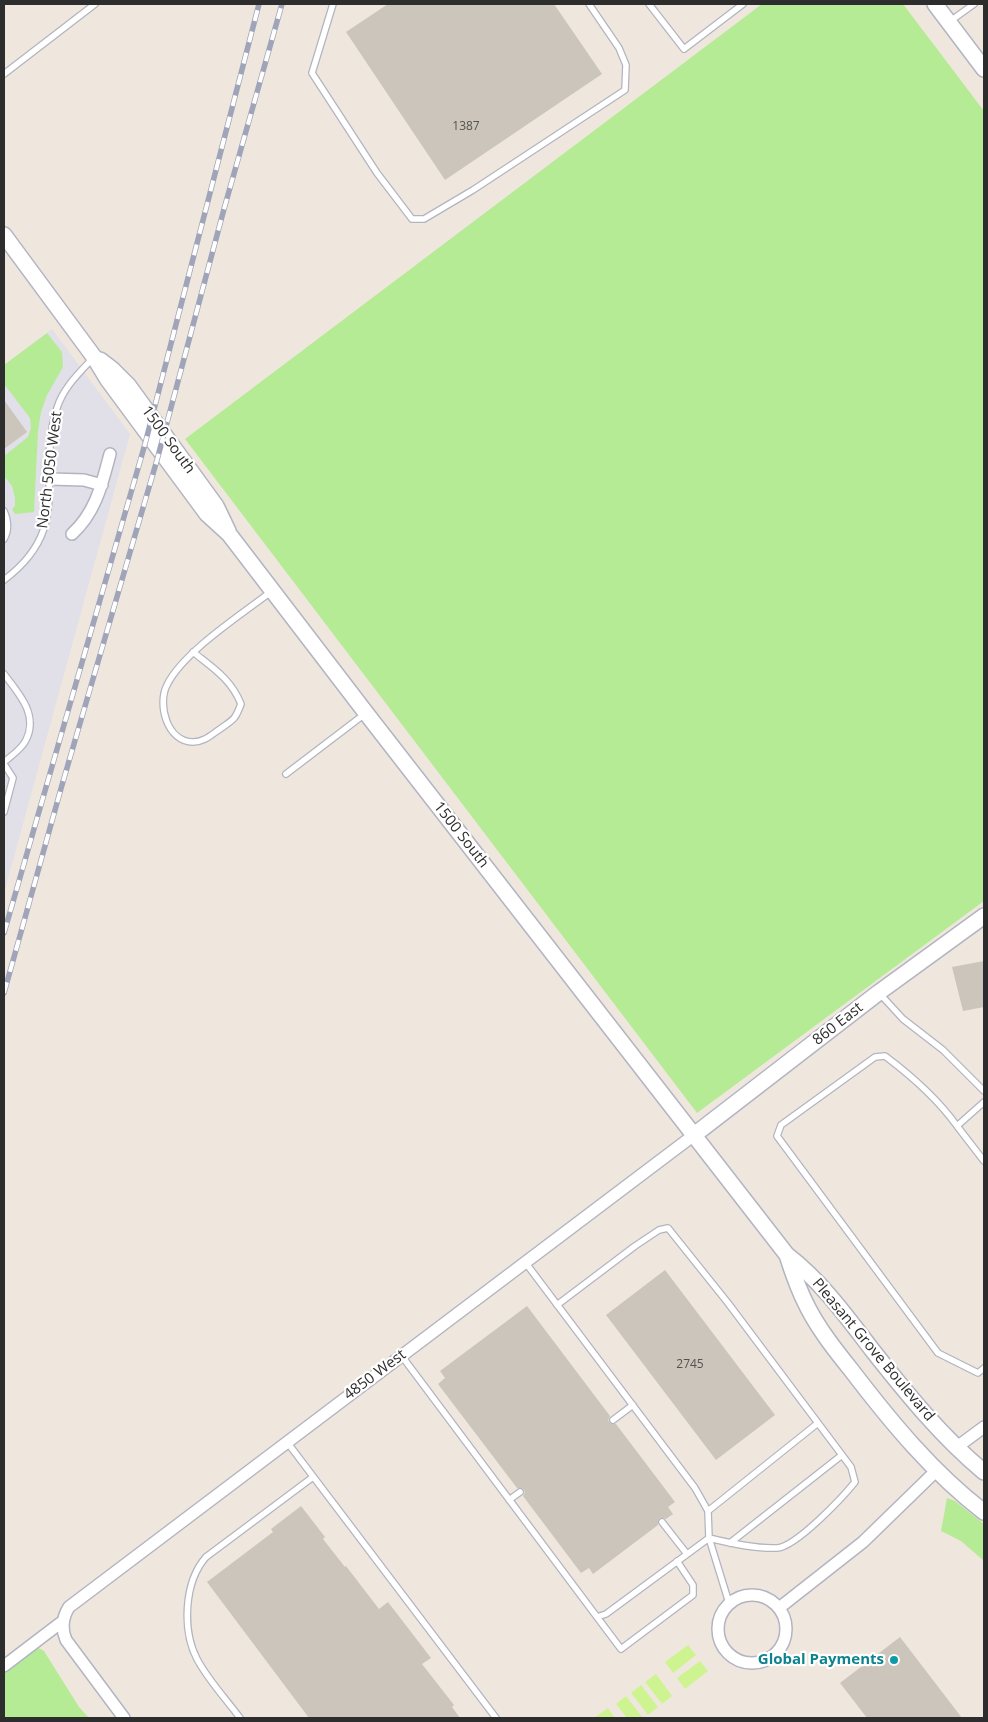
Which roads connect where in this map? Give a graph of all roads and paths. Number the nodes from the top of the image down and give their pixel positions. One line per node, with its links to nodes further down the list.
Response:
1 (95, 4): 10 (lane)
2 (333, 4): 3 (lane)
3 (589, 4)
4 (649, 4): 5 (lane)
5 (743, 4)
6 (935, 4): 8 (street)
7 (974, 4): 8 (lane)
8 (949, 22): 9 (street)
9 (984, 69)
10 (4, 74)
11 (4, 235): 12 (street, 1500 South)
12 (94, 357): 14 (lane, North 5050 West); 20 (street, 1500 South)
13 (110, 454): 15 (street)
14 (50, 479): 15 (street); 19 (lane, North 5050 West)
15 (102, 485): 17 (street)
16 (4, 511): 18 (lane)
17 (72, 534)
18 (4, 539)
19 (4, 580)
20 (272, 591): 21 (lane); 23 (street, 1500 South)
21 (193, 652): 21 (lane)
22 (4, 674): 24 (lane)
23 (366, 713): 25 (lane); 32 (street, 1500 South)
24 (4, 763): 26 (lane)
25 (286, 774)
26 (4, 812)
27 (984, 916): 28 (street, 860 East)
28 (878, 993): 29 (lane); 32 (street, 860 East)
29 (984, 1091)
30 (984, 1102): 31 (lane)
31 (957, 1126): 33 (lane); 38 (lane)
32 (694, 1135): 34 (street, Pleasant Grove Boulevard); 35 (street, 4850 West)
33 (984, 1161)
34 (787, 1255): 44 (street, Pleasant Grove Boulevard); 46 (street, Pleasant Grove Boulevard)
35 (525, 1262): 36 (lane); 37 (street, 4850 West)
36 (557, 1305): 39 (lane); 41 (lane)
37 (402, 1356): 43 (street, 4850 West); 50 (lane)
38 (984, 1368)
39 (633, 1406): 40 (lane); 51 (lane)
40 (613, 1420)
41 (818, 1423): 45 (lane); 51 (lane)
42 (984, 1427): 44 (street)
43 (286, 1442): 48 (lane); 61 (street, 4850 West)
44 (957, 1447): 47 (street, Pleasant Grove Boulevard)
45 (842, 1455): 55 (lane); 55 (lane)
46 (937, 1470): 52 (street, Pleasant Grove Boulevard); 59 (street)
47 (984, 1472)
48 (313, 1477): 64 (lane); 65 (lane)
49 (520, 1492): 50 (lane)
50 (509, 1500): 60 (lane)
51 (708, 1511): 54 (lane)
52 (984, 1512)
53 (662, 1522): 56 (lane)
54 (709, 1538): 55 (lane); 56 (lane); 58 (lane)
55 (730, 1543)
56 (687, 1554): 57 (lane)
57 (677, 1561): 60 (lane); 60 (lane)
58 (729, 1603): 59 (street); 59 (street)
59 (779, 1608)
60 (597, 1617)
61 (63, 1621): 62 (street); 63 (street)
62 (4, 1666)
63 (124, 1718)
64 (240, 1718)
65 (496, 1718)

